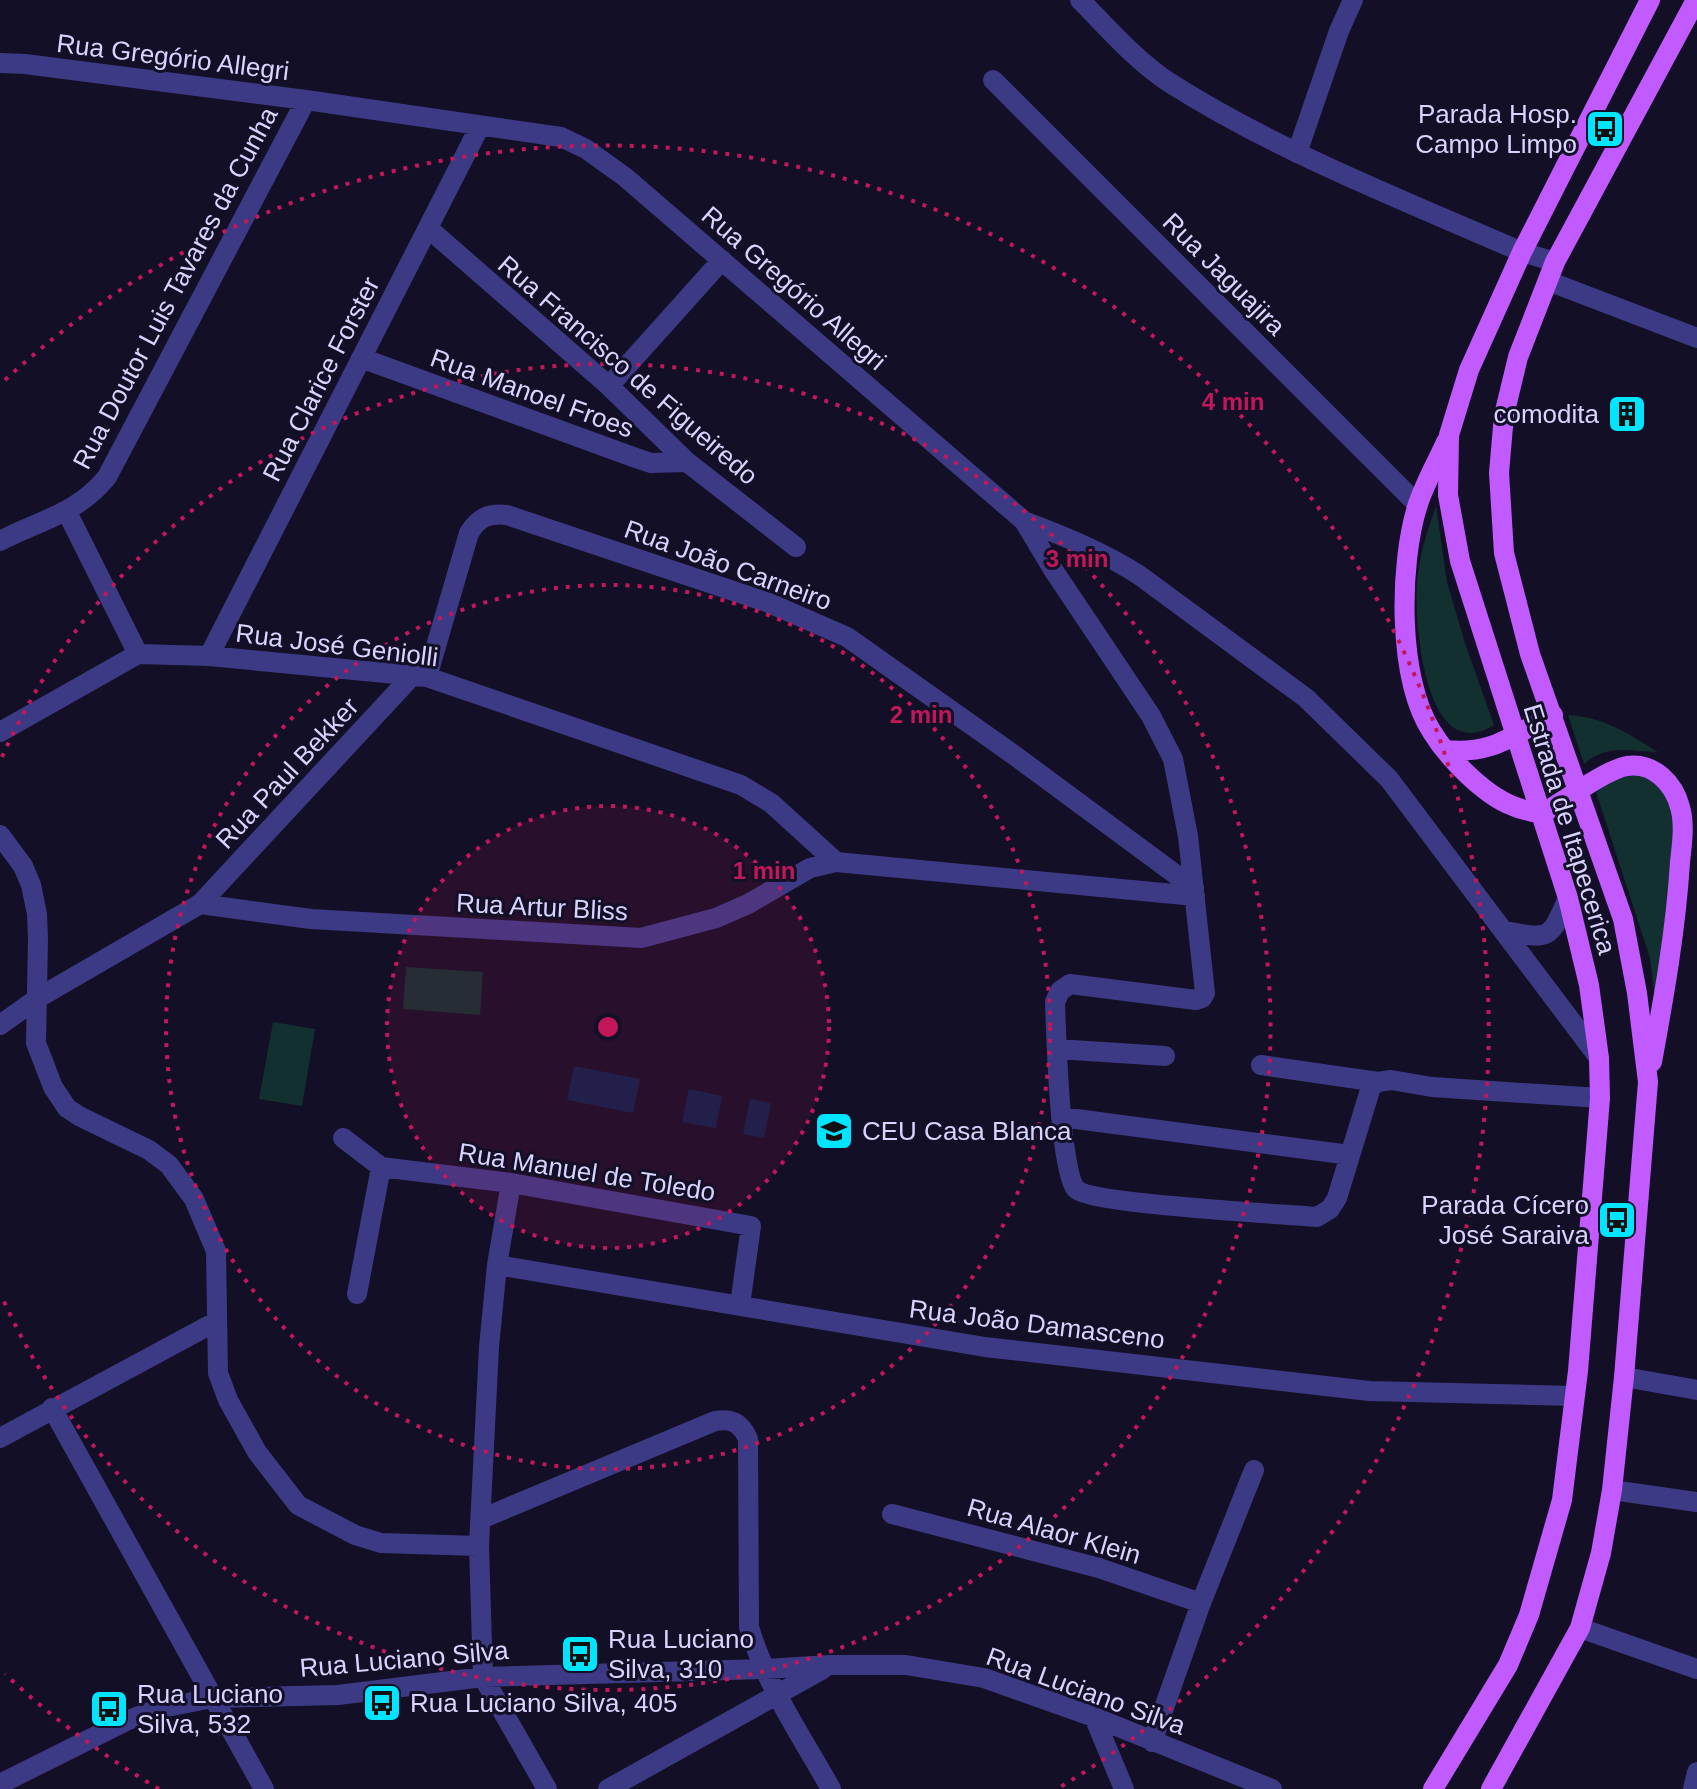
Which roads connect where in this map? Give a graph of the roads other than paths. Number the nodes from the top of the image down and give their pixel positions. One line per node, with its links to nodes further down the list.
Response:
1 (1080, 0): 9 (street)
2 (1353, 0): 9 (street)
3 (1650, 0): 11 (main road, Estrada de Itapecerica)
4 (1696, 0): 13 (main road, Estrada de Itapecerica)
5 (0, 63): 7 (street, Rua Gregório Allegri)
6 (993, 80): 19 (street, Rua Jaguajira)
7 (306, 100): 8 (street, Rua Gregório Allegri); 20 (street, Rua Doutor Luis Tavares da Cunha)
8 (480, 126): 10 (street, Rua Clarice Forster); 12 (street, Rua Gregório Allegri)
9 (1297, 153): 11 (street)
10 (428, 228): 15 (street, Rua Clarice Forster); 16 (street, Rua Francisco de Figueiredo)
11 (1522, 252): 13 (street); 17 (main road, Estrada de Itapecerica)
12 (722, 260): 16 (street); 21 (street, Rua Gregório Allegri)
13 (1551, 271): 14 (street); 27 (main road, Estrada de Itapecerica)
14 (1697, 338)
15 (361, 358): 18 (street, Rua Manoel Froes); 25 (street, Rua Clarice Forster)
16 (609, 386): 18 (street, Rua Francisco de Figueiredo)
17 (1449, 435): 19 (main road); 29 (main road, Estrada de Itapecerica)
18 (687, 462): 23 (street, Rua Francisco de Figueiredo)
19 (1418, 505): 30 (main road)
20 (67, 512): 22 (street, Rua Doutor Luis Tavares da Cunha); 24 (street)
21 (1024, 521): 35 (street, Rua Gregório Allegri); 38 (street)
22 (0, 541)
23 (796, 547)
24 (138, 654): 25 (street, Rua José Geniolli); 28 (street)
25 (209, 656): 26 (street, Rua José Geniolli)
26 (420, 677): 34 (street, Rua José Geniolli); 35 (street, Rua João Carneiro); 37 (street, Rua Paul Bekker)
27 (1553, 715): 29 (main road); 31 (main road, Estrada de Itapecerica)
28 (0, 732)
29 (1515, 735): 30 (main road); 32 (main road, Estrada de Itapecerica)
30 (1445, 750): 32 (main road)
31 (1579, 793): 32 (main road); 46 (main road, Estrada de Itapecerica); 46 (main road)
32 (1542, 814): 36 (main road, Estrada de Itapecerica)
33 (0, 835): 39 (street)
34 (836, 862): 35 (street, Rua Artur Bliss); 37 (street, Rua Artur Bliss)
35 (1194, 892): 41 (street, Rua Gregório Allegri)
36 (1568, 898): 38 (street); 43 (main road, Estrada de Itapecerica)
37 (200, 904): 39 (street)
38 (1505, 931): 43 (street)
39 (38, 998): 40 (street); 56 (street)
40 (0, 1025)
41 (1057, 1049): 42 (street); 48 (street)
42 (1165, 1056)
43 (1599, 1058): 47 (main road, Estrada de Itapecerica)
44 (1261, 1065): 45 (street)
45 (1378, 1082): 47 (street); 50 (street)
46 (1648, 1082): 57 (main road, Estrada de Itapecerica)
47 (1600, 1098): 59 (main road, Estrada de Itapecerica)
48 (1061, 1117): 50 (street); 50 (street)
49 (343, 1138): 51 (street)
50 (1350, 1155)
51 (381, 1167): 52 (street, Rua Manuel de Toledo); 54 (street)
52 (511, 1183): 53 (street); 55 (street, Rua Manuel de Toledo)
53 (497, 1265): 55 (street, Rua João Damasceno); 66 (street)
54 (357, 1294)
55 (740, 1305): 59 (street, Rua João Damasceno)
56 (217, 1321): 60 (street); 67 (street)
57 (1624, 1377): 58 (street); 63 (main road, Estrada de Itapecerica)
58 (1697, 1390)
59 (1574, 1396): 88 (main road, Estrada de Itapecerica)
60 (52, 1408): 61 (street); 75 (street)
61 (0, 1438)
62 (1254, 1470): 68 (street)
63 (1612, 1490): 64 (street); 69 (main road, Estrada de Itapecerica)
64 (1697, 1502)
65 (892, 1514): 68 (street, Rua Alaor Klein)
66 (481, 1519): 67 (street); 71 (street)
67 (479, 1546): 73 (street)
68 (1201, 1603): 77 (street)
69 (1580, 1628): 72 (street); 89 (main road, Estrada de Itapecerica)
70 (830, 1665): 71 (street, Rua Luciano Silva); 74 (street, Rua Luciano Silva); 76 (street, Rua Luciano Silva)
71 (765, 1669): 73 (street, Rua Luciano Silva); 74 (street)
72 (1697, 1669)
73 (483, 1677): 75 (street, Rua Luciano Silva); 82 (street)
74 (777, 1694): 83 (street, Rua Luciano Silva); 84 (street)
75 (212, 1698): 80 (street, Rua Luciano Silva); 81 (street)
76 (1094, 1717): 77 (street, Rua Luciano Silva); 85 (street)
77 (1152, 1742): 79 (street, Rua Luciano Silva)
78 (1697, 1772): 90 (street)
79 (1248, 1779): 86 (street); 87 (street, Rua Luciano Silva)
80 (0, 1784)
81 (264, 1789)
82 (547, 1789)
83 (608, 1789)
84 (831, 1789)
85 (1124, 1789)
86 (1228, 1789)
87 (1272, 1789)
88 (1433, 1789)
89 (1491, 1789)
90 (1693, 1789)

